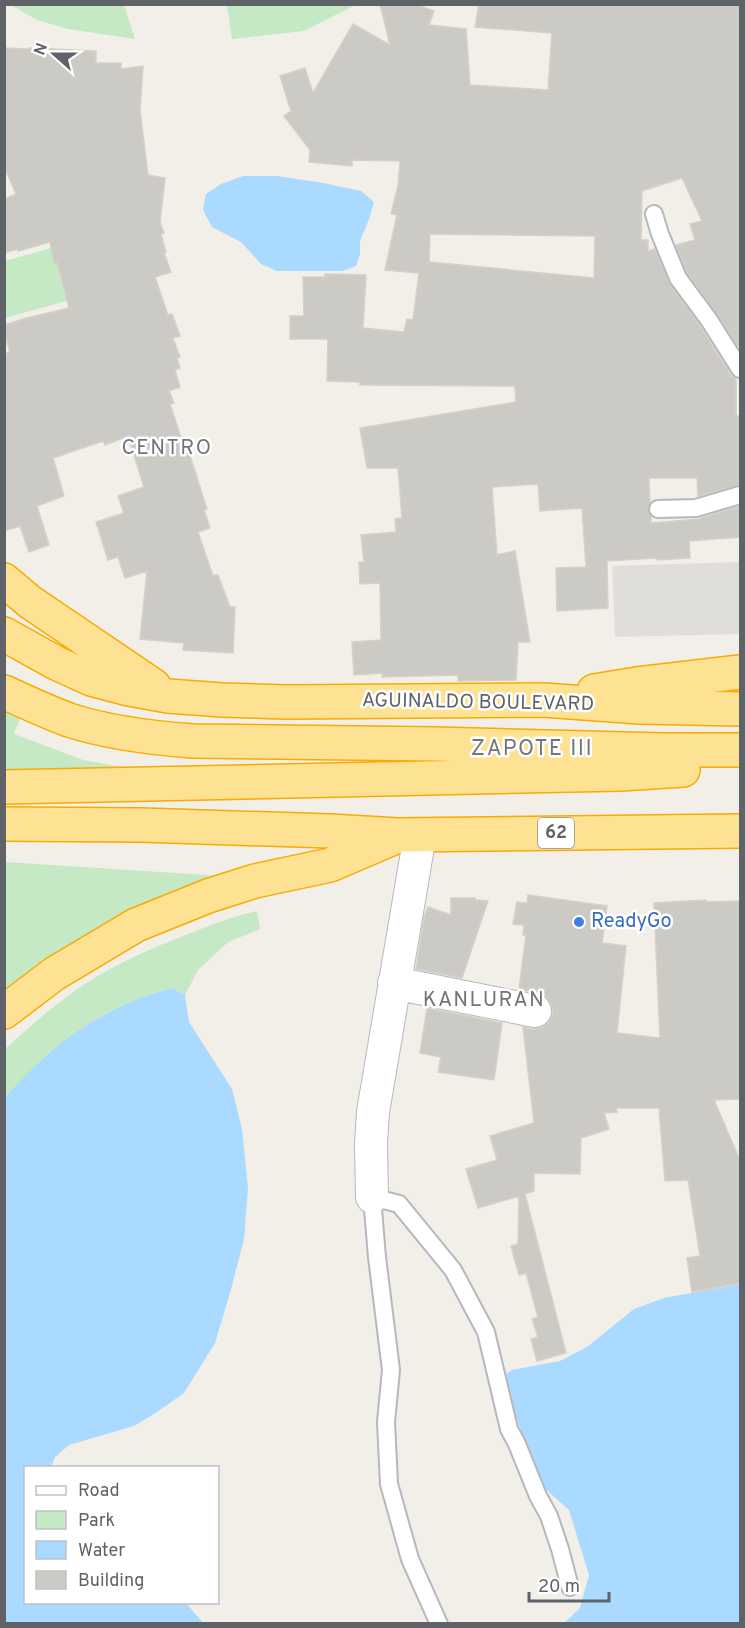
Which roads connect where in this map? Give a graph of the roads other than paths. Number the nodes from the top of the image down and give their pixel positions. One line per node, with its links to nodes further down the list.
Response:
1 (654, 214): 2 (lane)
2 (741, 369)
3 (741, 495): 4 (lane)
4 (658, 509)
5 (4, 580): 9 (highway)
6 (4, 634): 9 (highway, AGUINALDO BOULEVARD)
7 (741, 672): 10 (highway)
8 (4, 692): 12 (highway)
9 (168, 696): 10 (highway, AGUINALDO BOULEVARD)
10 (544, 700): 11 (highway, AGUINALDO BOULEVARD)
11 (741, 709)
12 (741, 750)
13 (741, 757): 14 (highway)
14 (4, 787)
15 (4, 824): 17 (highway)
16 (732, 829): 17 (highway, 62)
17 (409, 835): 18 (street); 20 (highway)
18 (394, 982): 19 (street); 21 (street)
19 (535, 1011)
20 (4, 1012)
21 (372, 1197): 22 (lane); 23 (lane)
22 (570, 1587)
23 (438, 1622)

